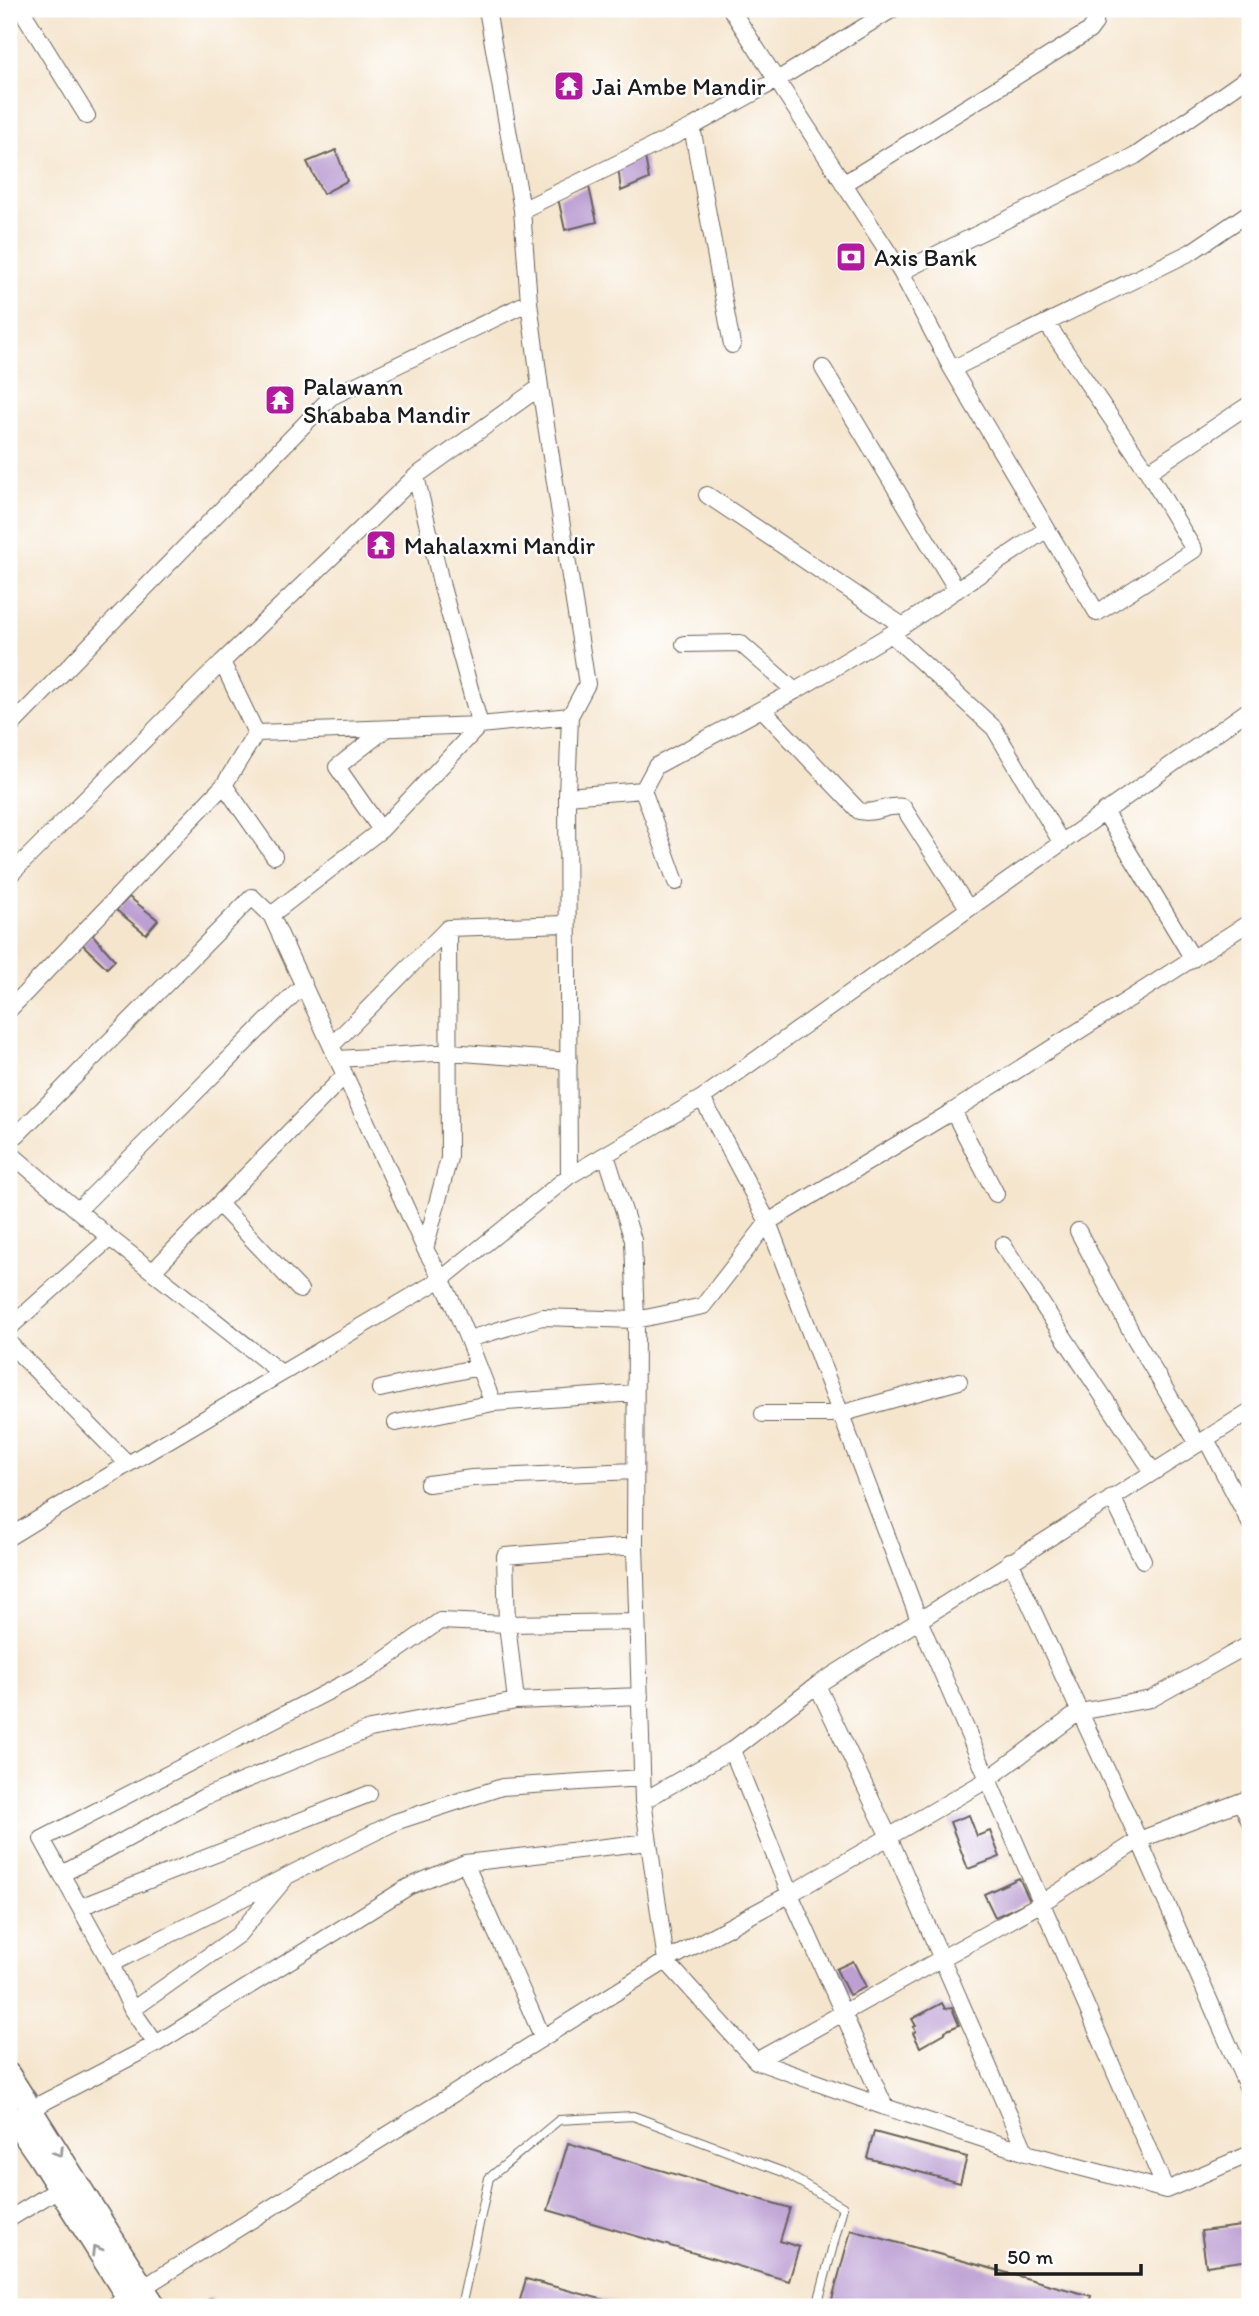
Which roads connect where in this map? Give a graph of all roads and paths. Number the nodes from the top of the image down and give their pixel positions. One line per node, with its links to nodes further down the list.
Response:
1 (21, 9): 8 (street)
2 (487, 9): 11 (street)
3 (893, 9): 7 (street)
4 (1096, 9): 10 (street)
5 (732, 11): 7 (street)
6 (1250, 76): 13 (street)
7 (777, 80): 9 (street); 10 (street)
8 (87, 116)
9 (692, 127): 11 (street); 16 (street)
10 (843, 184): 13 (street)
11 (522, 210): 14 (street)
12 (1250, 212): 15 (street)
13 (901, 272): 18 (street)
14 (529, 302): 19 (street); 34 (street)
15 (1047, 324): 18 (street); 21 (street)
16 (732, 345)
17 (823, 368): 25 (street)
18 (952, 369): 24 (street)
19 (540, 387): 22 (street); 32 (street)
20 (1250, 404): 21 (street)
21 (1148, 472): 24 (street)
22 (416, 476): 28 (street); 33 (street)
23 (707, 495): 26 (street)
24 (1047, 529): 25 (street)
25 (957, 590): 26 (street)
26 (897, 630): 29 (street); 42 (street)
27 (684, 645): 29 (street)
28 (222, 662): 36 (street); 44 (street)
29 (795, 691): 30 (street)
30 (763, 709): 38 (street); 46 (street)
31 (1250, 709): 40 (street)
32 (570, 716): 33 (street); 39 (street)
33 (480, 725): 35 (street); 41 (street)
34 (9, 728)
35 (386, 729): 36 (street); 41 (street)
36 (256, 733): 37 (street)
37 (224, 785): 43 (street); 53 (street)
38 (643, 790): 39 (street); 45 (street)
39 (567, 796): 49 (street)
40 (1104, 811): 42 (street); 51 (street)
41 (381, 830): 47 (street)
42 (1060, 842): 46 (street)
43 (274, 856)
44 (9, 876)
45 (676, 882)
46 (968, 908): 58 (street)
47 (271, 915): 52 (street); 60 (street)
48 (1250, 922): 51 (street)
49 (566, 924): 50 (street); 56 (street)
50 (448, 928): 54 (street); 55 (street)
51 (1193, 959): 59 (street)
52 (304, 984): 54 (street); 66 (street)
53 (9, 1010)
54 (335, 1052): 55 (street); 57 (street)
55 (450, 1052): 56 (street); 71 (street)
56 (569, 1061): 63 (street)
57 (345, 1075): 65 (street); 71 (street)
58 (702, 1097): 62 (street); 67 (street)
59 (953, 1111): 64 (street); 67 (street)
60 (9, 1136)
61 (9, 1152): 66 (street)
62 (606, 1155): 63 (street); 75 (street)
63 (569, 1176): 73 (street)
64 (996, 1194)
65 (219, 1204): 72 (street); 74 (street)
66 (79, 1210): 69 (street)
67 (768, 1223): 75 (street); 87 (street)
68 (1078, 1231): 89 (street)
69 (110, 1238): 72 (street); 76 (street)
70 (1003, 1245): 92 (street)
71 (425, 1249): 73 (street)
72 (153, 1271): 80 (street)
73 (443, 1278): 77 (street); 80 (street)
74 (300, 1290)
75 (636, 1320): 77 (street); 83 (street)
76 (9, 1328)
77 (469, 1339): 79 (street)
78 (9, 1343): 90 (street)
79 (478, 1367): 82 (street); 84 (street)
80 (281, 1373): 90 (street)
81 (959, 1381): 87 (street)
82 (380, 1390)
83 (635, 1393): 84 (street); 91 (street)
84 (493, 1403): 88 (street)
85 (1250, 1411): 89 (street)
86 (763, 1414): 87 (street)
87 (840, 1414): 100 (street)
88 (396, 1423)
89 (1202, 1441): 92 (street); 95 (street)
90 (128, 1464): 96 (street)
91 (635, 1471): 93 (street); 97 (street)
92 (1153, 1472): 94 (street)
93 (428, 1484)
94 (1112, 1497): 98 (street); 99 (street)
95 (1250, 1523)
96 (9, 1537)
97 (635, 1546): 101 (street); 102 (street)
98 (1143, 1560)
99 (1010, 1561): 100 (street); 107 (street)
100 (919, 1620): 104 (street); 110 (street)
101 (637, 1622): 102 (street); 105 (street)
102 (507, 1624): 106 (street); 119 (street)
103 (1250, 1644): 107 (street)
104 (817, 1685): 108 (street); 115 (street)
105 (640, 1696): 106 (street); 109 (street)
106 (516, 1701): 119 (street)
107 (1079, 1712): 110 (street); 116 (street)
108 (732, 1750): 113 (street); 121 (street)
109 (642, 1778): 113 (street); 120 (street)
110 (987, 1780): 115 (street); 122 (street)
111 (369, 1794): 123 (street)
112 (1246, 1800): 114 (street); 116 (street)
113 (643, 1801): 117 (street)
114 (1250, 1822)
115 (889, 1837): 121 (street); 124 (street)
116 (1139, 1840): 122 (street); 133 (street)
117 (649, 1842): 118 (street); 125 (street)
118 (465, 1863): 129 (street); 130 (street)
119 (62, 1874): 123 (street)
120 (288, 1876): 126 (street); 127 (street)
121 (790, 1894): 125 (street); 128 (street)
122 (1040, 1904): 124 (street); 140 (street)
123 (80, 1907): 126 (street)
124 (940, 1959): 128 (street); 137 (street)
125 (666, 1961): 129 (street); 131 (street)
126 (111, 1964): 127 (street)
127 (132, 2010): 130 (street)
128 (842, 2015): 131 (street); 134 (street)
129 (543, 2038): 142 (street)
130 (156, 2044): 135 (street)
131 (756, 2061): 134 (street)
132 (9, 2074): 135 (street)
133 (1250, 2093)
134 (884, 2107): 137 (street)
135 (32, 2108): 136 (street); 139 (street, one-way to 139)
136 (11, 2117): 139 (street)
137 (1026, 2153): 140 (street)
138 (1250, 2154): 140 (street)
139 (67, 2184): 141 (street); 142 (street)
140 (1166, 2190)
141 (9, 2219)
142 (129, 2300): 143 (street)
143 (156, 2307)
144 (461, 2307): 145 (lane)
145 (817, 2307)

